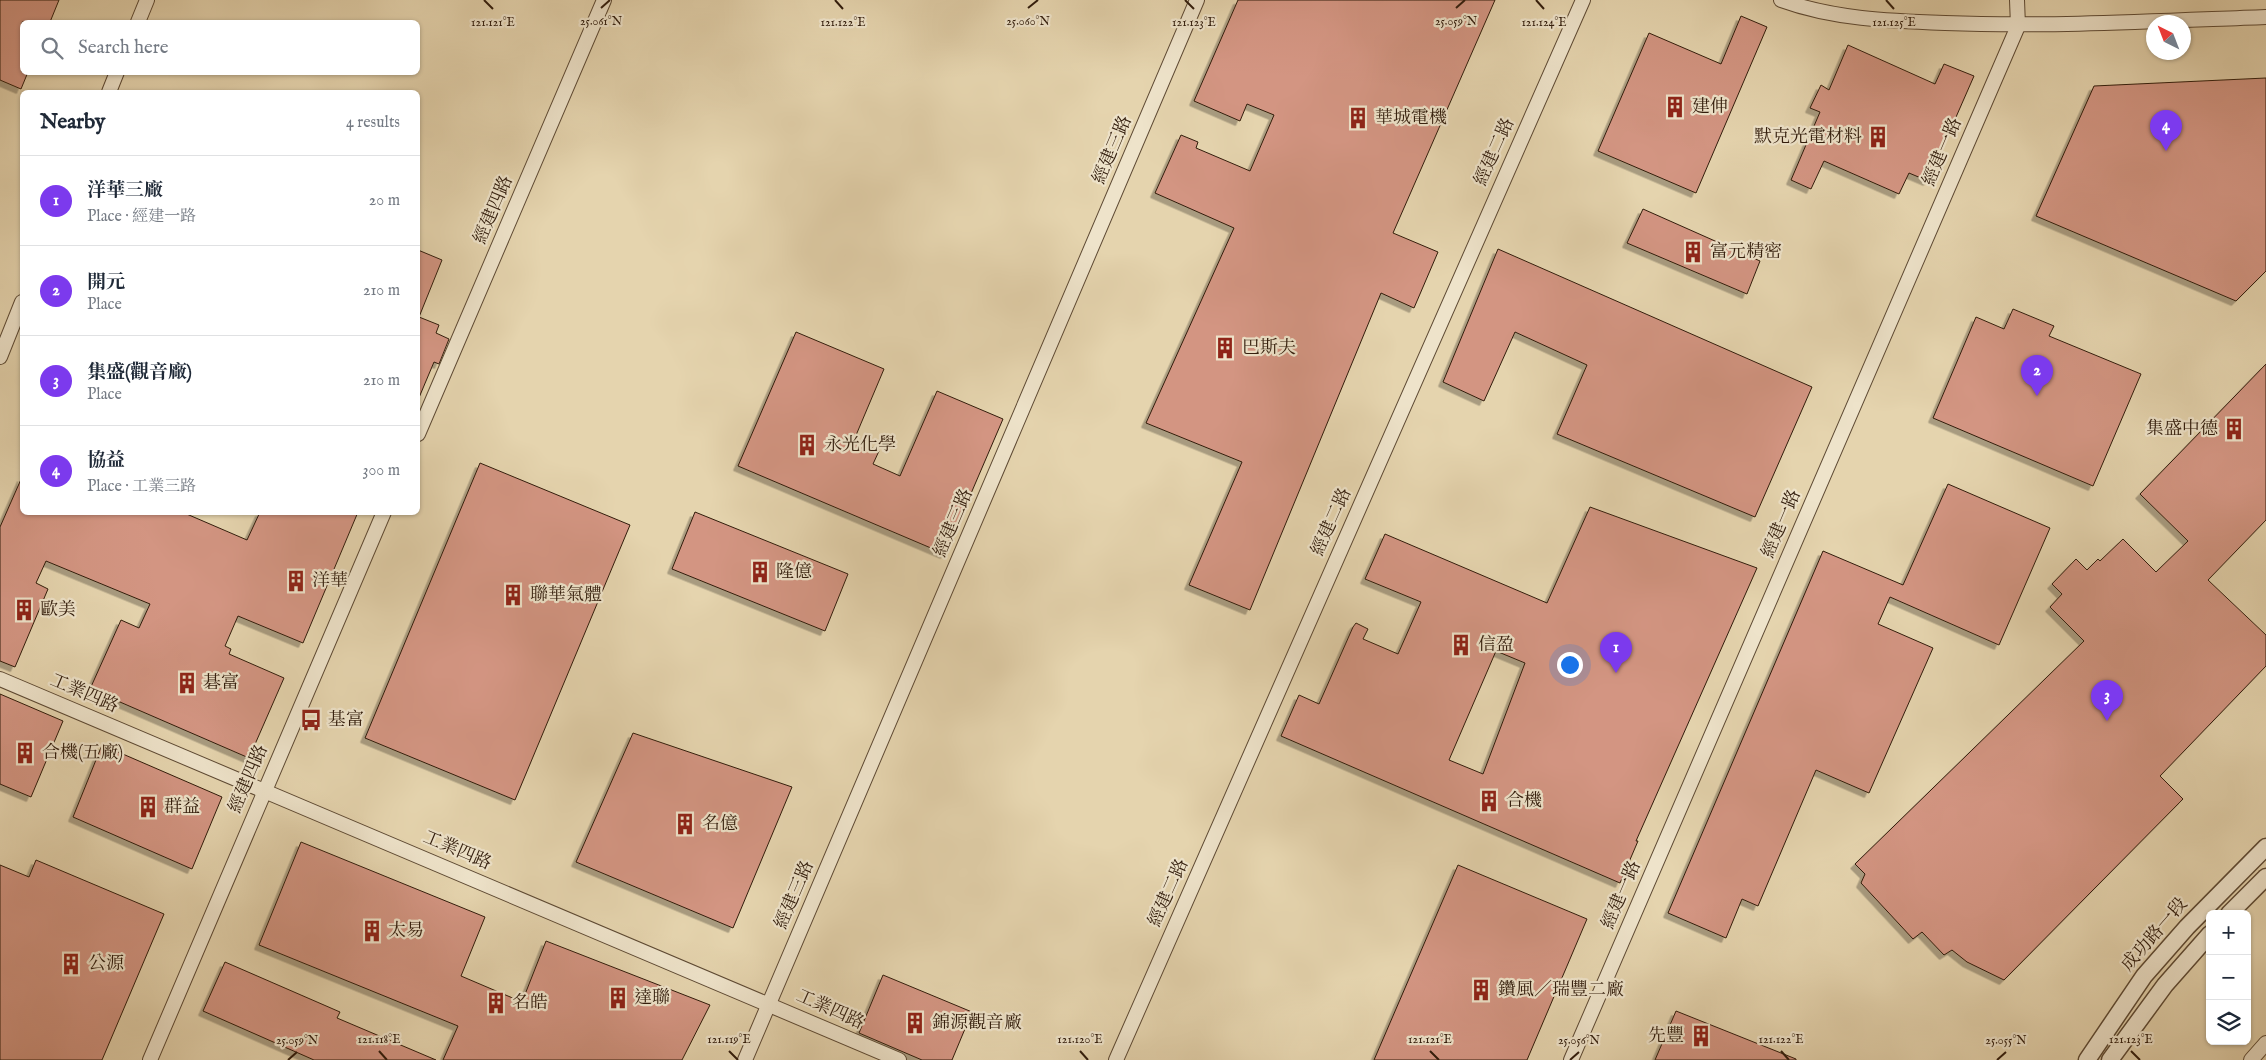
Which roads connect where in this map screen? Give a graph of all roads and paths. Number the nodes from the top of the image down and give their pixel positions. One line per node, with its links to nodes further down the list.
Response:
1 (147, 0): 8 (street)
2 (604, 0): 14 (street, 經建四路)
3 (1197, 0): 22 (street, 經建三路)
4 (1583, 0): 27 (street, 經建二路)
5 (1781, 0): 9 (street)
6 (2017, 0): 9 (street, 經建一路)
7 (2266, 17): 9 (street)
8 (139, 20)
9 (2018, 26): 28 (street, 經建一路)
10 (116, 75): 11 (street)
11 (110, 90)
12 (20, 307): 13 (street)
13 (0, 357)
14 (420, 429)
15 (383, 515): 17 (street, 經建四路)
16 (0, 679): 17 (street, 工業四路)
17 (265, 790): 22 (street, 工業四路); 24 (street, 經建四路)
18 (2266, 847): 29 (street, 成功路一段)
19 (2266, 877): 20 (street)
20 (2233, 910)
21 (2206, 939): 30 (street)
22 (769, 1004): 25 (street, 經建三路); 26 (street, 工業四路)
23 (2266, 1043): 31 (street)
24 (150, 1060)
25 (745, 1060)
26 (899, 1060)
27 (1116, 1060)
28 (1571, 1060)
29 (2087, 1060)
30 (2110, 1060)
31 (2251, 1060)

